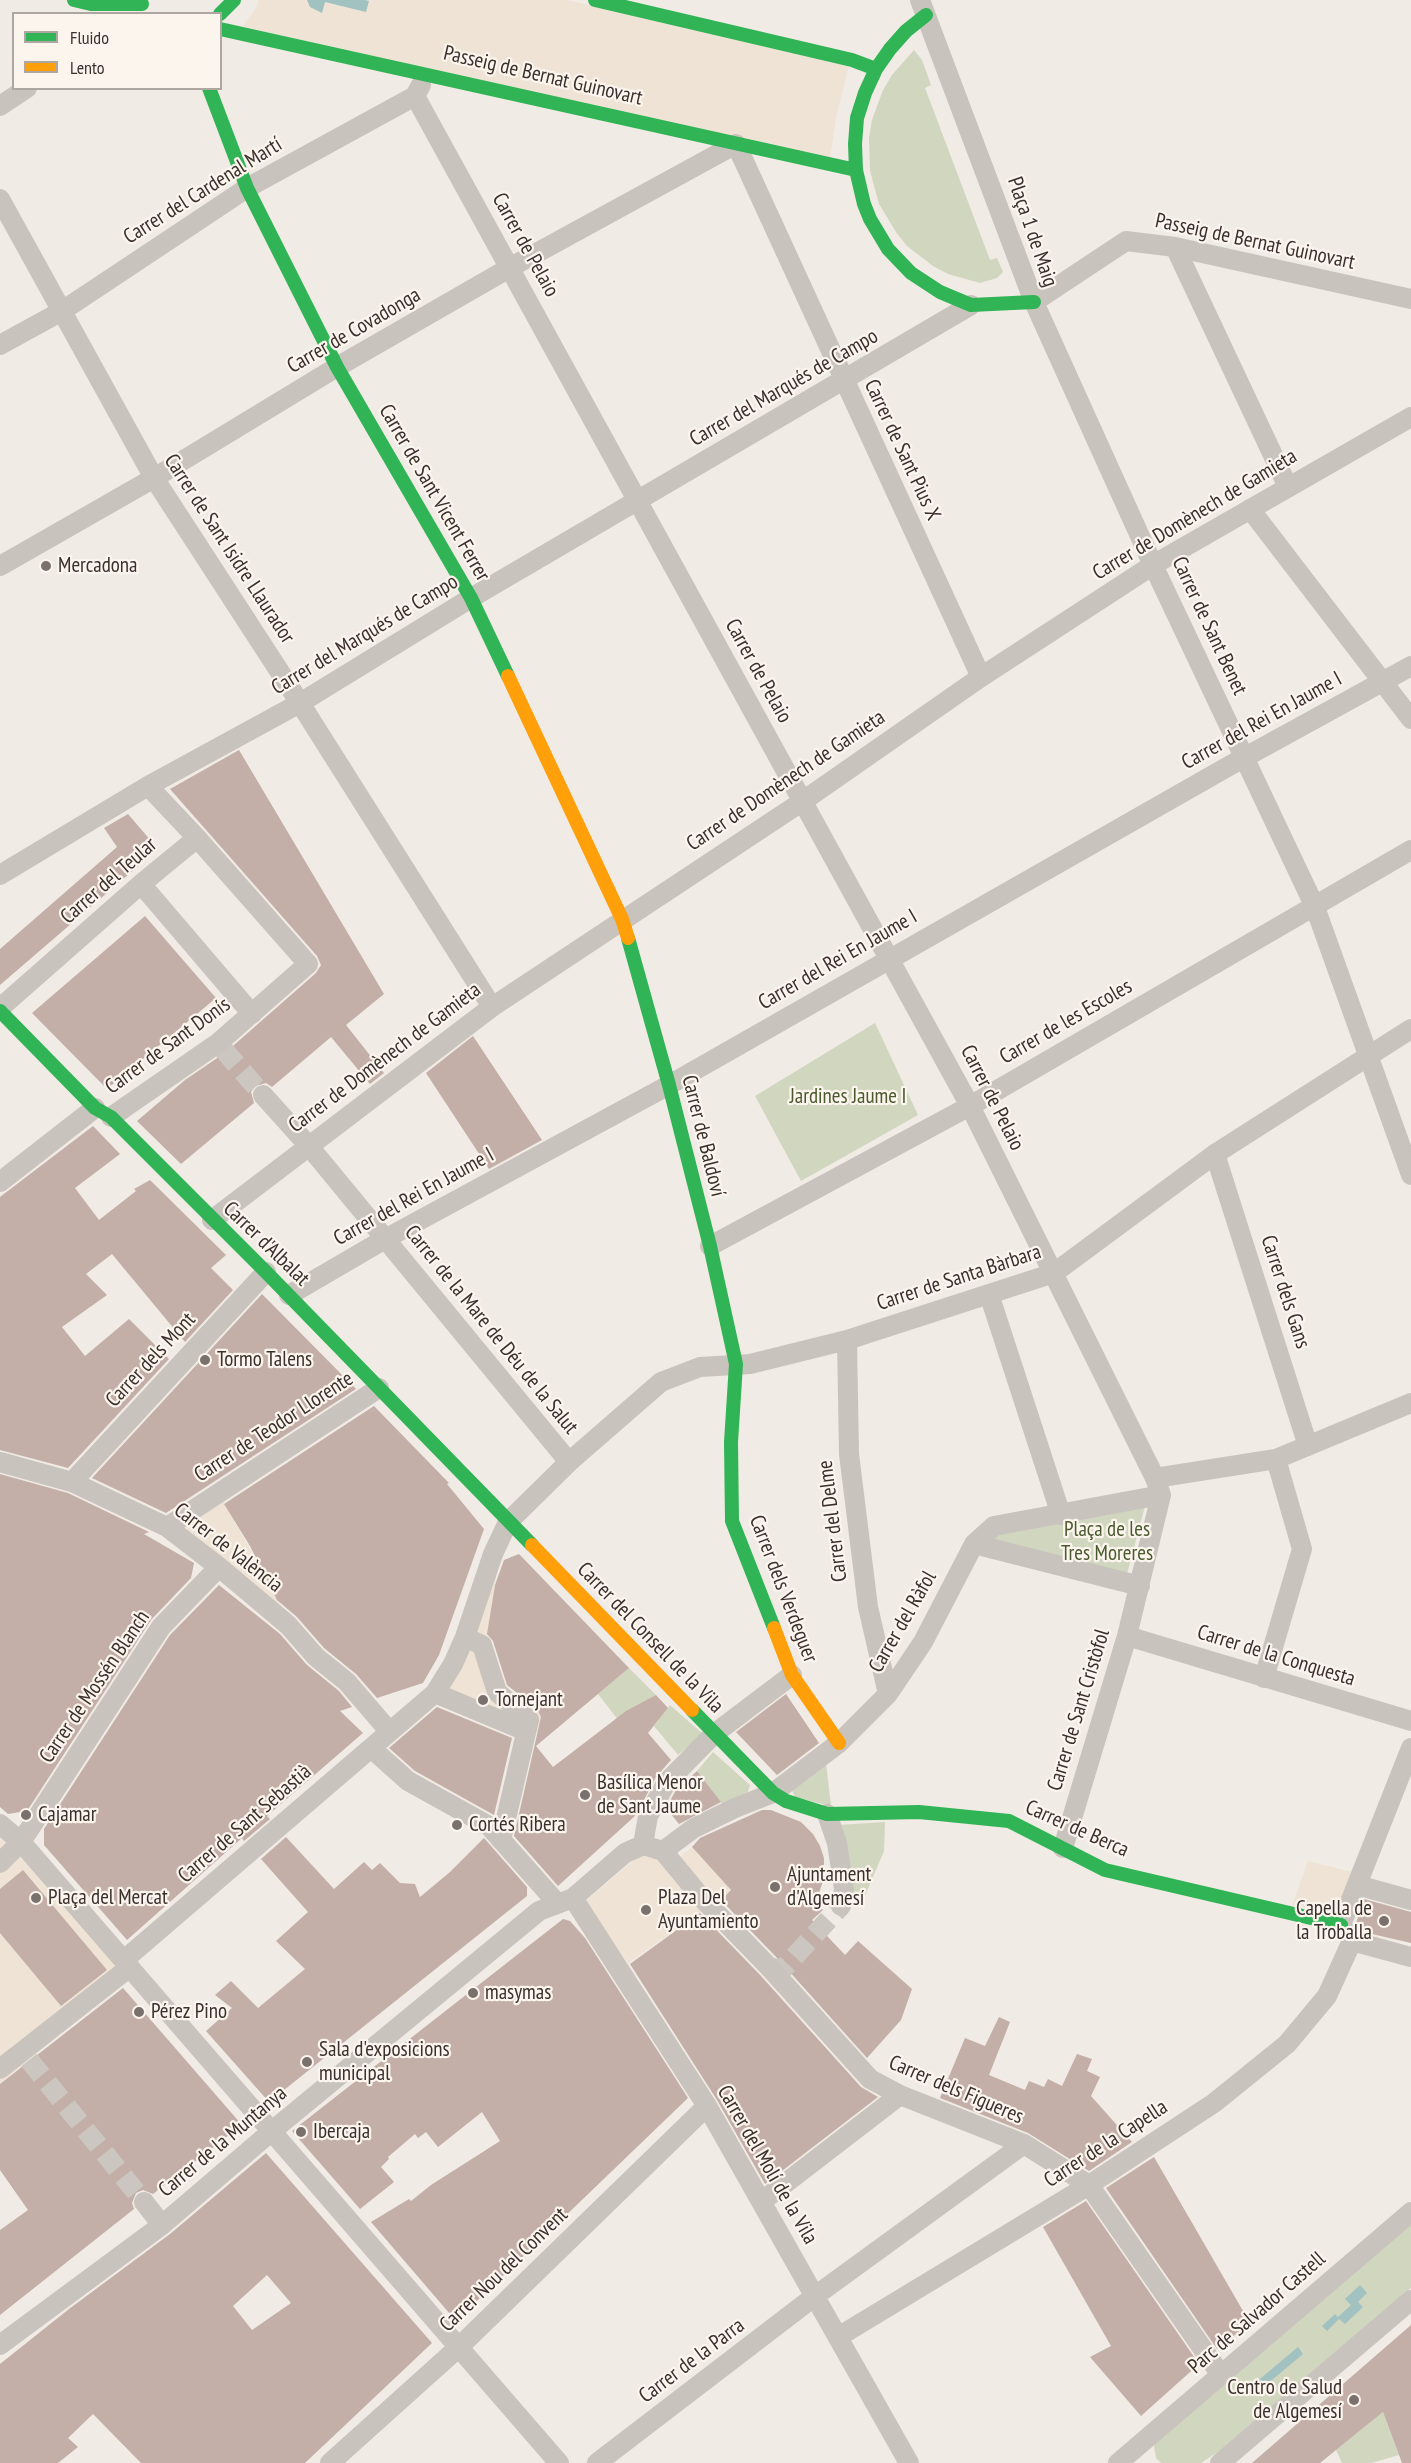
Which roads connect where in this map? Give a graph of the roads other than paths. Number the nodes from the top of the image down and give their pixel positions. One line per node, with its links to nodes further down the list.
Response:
1 (74, 0): 4 (street)
2 (234, 0): 6 (street)
3 (594, 0): 8 (street)
4 (143, 8)
5 (923, 8): 8 (street, Plaça 1 de Maig); 21 (street, Plaça 1 de Maig)
6 (222, 12)
7 (222, 29): 9 (street, Passeig de Bernat Guinovart)
8 (876, 69): 15 (street, Plaça 1 de Maig)
9 (427, 75): 12 (street); 14 (street, Passeig de Bernat Guinovart)
10 (24, 90): 13 (street)
11 (211, 90): 16 (street, Carrer de Sant Vicent Ferrer)
12 (415, 96): 16 (street, Carrer del Cardenal Martí); 19 (street, Carrer de Pelaio)
13 (0, 106)
14 (736, 144): 15 (street, Passeig de Bernat Guinovart); 19 (street, Carrer de Covadonga); 26 (street, Carrer de Sant Pius X)
15 (856, 170): 22 (street, Plaça 1 de Maig)
16 (247, 188): 23 (street, Carrer del Cardenal Martí); 25 (street, Carrer de Sant Vicent Ferrer)
17 (0, 199): 23 (street, Carrer de Sant Isidre Llaurador)
18 (1174, 247): 20 (street, Passeig de Bernat Guinovart); 21 (street, Passeig de Bernat Guinovart); 29 (street)
19 (511, 267): 25 (street, Carrer de Covadonga); 30 (street, Carrer de Pelaio)
20 (1411, 299)
21 (1034, 302): 22 (street, Plaça 1 de Maig); 32 (street, Carrer de Sant Benet)
22 (971, 305): 26 (street, Carrer del Marqués de Campo)
23 (62, 311): 24 (street, Carrer del Cardenal Martí); 28 (street, Carrer de Sant Isidre Llaurador)
24 (0, 345)
25 (337, 367): 28 (street, Carrer de Covadonga); 34 (street, Carrer de Sant Vicent Ferrer)
26 (843, 381): 30 (street, Carrer del Marqués de Campo); 36 (street, Carrer de Sant Pius X)
27 (1411, 417): 29 (street, Carrer de Domènech de Gamieta)
28 (154, 478): 33 (street, Carrer de Covadonga); 38 (street, Carrer de Sant Isidre Llaurador)
29 (1288, 487): 31 (street, Carrer de Domènech de Gamieta)
30 (637, 502): 34 (street, Carrer del Marqués de Campo); 42 (street, Carrer de Pelaio)
31 (1250, 509): 32 (street, Carrer de Domènech de Gamieta); 37 (street)
32 (1153, 565): 36 (street, Carrer de Domènech de Gamieta); 40 (street, Carrer de Sant Benet)
33 (0, 566)
34 (471, 598): 38 (street, Carrer del Marqués de Campo); 48 (street, Carrer de Sant Vicent Ferrer)
35 (1411, 666): 37 (street, Carrer del Rei En Jaume I)
36 (981, 677): 42 (street, Carrer de Domènech de Gamieta)
37 (1382, 682): 39 (street); 40 (street, Carrer del Rei En Jaume I)
38 (300, 703): 41 (street, Carrer del Marqués de Campo); 50 (street, Carrer de Sant Isidre Llaurador)
39 (1411, 719)
40 (1243, 758): 47 (street, Carrer de Sant Benet); 49 (street, Carrer del Rei En Jaume I)
41 (148, 786): 43 (street); 45 (street, Carrer del Marqués de Campo)
42 (803, 801): 48 (street, Carrer de Domènech de Gamieta); 49 (street, Carrer de Pelaio)
43 (197, 838): 46 (street, Carrer del Teular); 52 (street, Carrer de Sant Donís)
44 (1411, 850): 47 (street, Carrer de les Escoles)
45 (0, 875)
46 (141, 884): 51 (street, Carrer del Teular); 52 (street)
47 (1315, 907): 54 (street, Carrer de Sant Benet); 57 (street, Carrer de les Escoles)
48 (622, 919): 50 (street, Carrer de Domènech de Gamieta); 55 (street, Carrer de Baldoví)
49 (890, 957): 55 (street, Carrer del Rei En Jaume I); 57 (street, Carrer de Pelaio)
50 (492, 1007): 59 (street, Carrer de Domènech de Gamieta)
51 (0, 1010): 58 (street, Carrer d'Albalat)
52 (252, 1014): 58 (street, Carrer de Sant Donís)
53 (1411, 1029): 54 (street, Carrer de Santa Bàrbara)
54 (1369, 1056): 60 (street, Carrer de Santa Bàrbara); 61 (street, Carrer de Sant Benet)
55 (669, 1085): 64 (street, Carrer del Rei En Jaume I); 65 (street, Carrer de Baldoví)
56 (263, 1095): 59 (street, Carrer de la Mare de Déu de la Salut)
57 (970, 1106): 65 (street, Carrer de les Escoles); 67 (street, Carrer de Pelaio)
58 (103, 1112): 62 (street, Carrer de Sant Donís); 63 (street, Carrer d'Albalat)
59 (308, 1145): 63 (street, Carrer de Domènech de Gamieta); 64 (street, Carrer de la Mare de Déu de la Salut)
60 (1215, 1154): 67 (street, Carrer de Santa Bàrbara); 74 (street, Carrer dels Gans)
61 (1411, 1175)
62 (0, 1182)
63 (212, 1220): 66 (street, Carrer d'Albalat)
64 (385, 1239): 69 (street, Carrer del Rei En Jaume I); 77 (street, Carrer de la Mare de Déu de la Salut)
65 (710, 1246): 71 (street, Carrer de Baldoví)
66 (266, 1272): 69 (street, Carrer d'Albalat); 78 (street, Carrer dels Mont)
67 (1054, 1273): 68 (street, Carrer de Santa Bàrbara); 79 (street, Carrer de Pelaio)
68 (989, 1294): 70 (street, Carrer de Santa Bàrbara); 80 (street)
69 (289, 1295): 72 (street, Carrer d'Albalat)
70 (847, 1340): 71 (street, Carrer de Santa Bàrbara); 91 (street, Carrer del Delme)
71 (736, 1364): 77 (street, Carrer de Santa Bàrbara); 88 (street, Carrer dels Verdeguer)
72 (379, 1388): 81 (street, Carrer d'Albalat); 82 (street, Carrer de Teodor Llorente)
73 (1411, 1402): 74 (street)
74 (1308, 1446): 75 (street)
75 (1276, 1459): 79 (street); 89 (street)
76 (0, 1462): 78 (street, Carrer de València)
77 (569, 1462): 81 (street, Carrer de Santa Bàrbara)
78 (72, 1482): 82 (street, Carrer de València)
79 (1158, 1487): 80 (street); 85 (street)
80 (1061, 1515): 83 (street)
81 (503, 1516): 87 (street, Carrer de Sant Sebastià); 95 (street, Carrer del Consell de la Vila)
82 (166, 1527): 84 (street, Carrer de València)
83 (974, 1544): 85 (street); 91 (street, Carrer del Ràfol)
84 (219, 1567): 93 (street, Carrer de València); 103 (street, Carrer de Mossén Blanch)
85 (1140, 1586): 86 (street, Carrer de Sant Cristòfol)
86 (1127, 1636): 89 (street, Carrer de la Conquesta); 106 (street, Carrer de Sant Cristòfol)
87 (465, 1637): 90 (street, Carrer de Sant Sebastià); 94 (street)
88 (792, 1675): 95 (street); 96 (street, Carrer dels Verdeguer)
89 (1264, 1677): 92 (street, Carrer de la Conquesta)
90 (435, 1693): 93 (street, Carrer de Sant Sebastià); 94 (street)
91 (888, 1694): 96 (street, Carrer del Ràfol)
92 (1411, 1721)
93 (389, 1731): 97 (street, Carrer de Sant Sebastià)
94 (526, 1731): 102 (street)
95 (714, 1734): 99 (street, Carrer del Consell de la Vila); 104 (street)
96 (839, 1743): 99 (street, Carrer del Ràfol)
97 (371, 1748): 102 (street); 114 (street, Carrer de Sant Sebastià)
98 (1411, 1748): 108 (street, Carrer de la Capella)
99 (773, 1793): 100 (street, Carrer de Berca); 105 (street, Carrer del Ràfol)
100 (827, 1814): 106 (street, Carrer de Berca); 111 (street)
101 (0, 1824): 103 (street)
102 (501, 1840): 110 (street)
103 (21, 1842): 107 (street); 114 (street)
104 (643, 1845): 105 (street); 110 (street, Carrer de la Muntanya)
105 (669, 1846): 116 (street, Carrer dels Figueres)
106 (1063, 1848): 112 (street, Carrer de Berca)
107 (0, 1863)
108 (1357, 1885): 109 (street); 112 (street, Carrer de la Capella)
109 (1411, 1900)
110 (565, 1901): 117 (street, Carrer del Molí de la Vila); 118 (street, Carrer de la Muntanya)
111 (841, 1906)
112 (1346, 1933): 113 (street); 120 (street, Carrer de la Capella)
113 (1411, 1958)
114 (129, 1966): 115 (street); 118 (street)
115 (0, 2069)
116 (900, 2095): 119 (street, Carrer dels Figueres); 122 (street)
117 (707, 2106): 122 (street, Carrer del Molí de la Vila); 129 (street, Carrer Nou del Convent)
118 (272, 2131): 124 (street, Carrer de la Muntanya); 129 (street)
119 (1024, 2144): 120 (street, Carrer dels Figueres); 125 (street, Carrer de la Parra)
120 (1089, 2185): 127 (street, Carrer de la Capella); 130 (street, Carrer dels Figueres)
121 (144, 2202): 124 (street)
122 (761, 2202): 125 (street, Carrer del Molí de la Vila)
123 (1411, 2212): 130 (street, Parc de Salvador Castell)
124 (162, 2225): 128 (street, Carrer de la Muntanya)
125 (815, 2296): 127 (street, Carrer del Molí de la Vila); 134 (street, Carrer de la Parra)
126 (1411, 2300): 137 (street)
127 (838, 2337): 135 (street, Carrer del Molí de la Vila)
128 (0, 2345)
129 (459, 2347): 132 (street, Carrer Nou del Convent); 133 (street)
130 (1221, 2375): 131 (street, Parc de Salvador Castell)
131 (1140, 2456): 136 (street, Parc de Salvador Castell)
132 (330, 2463)
133 (559, 2463)
134 (597, 2463)
135 (909, 2463)
136 (1118, 2463)
137 (1220, 2463)

